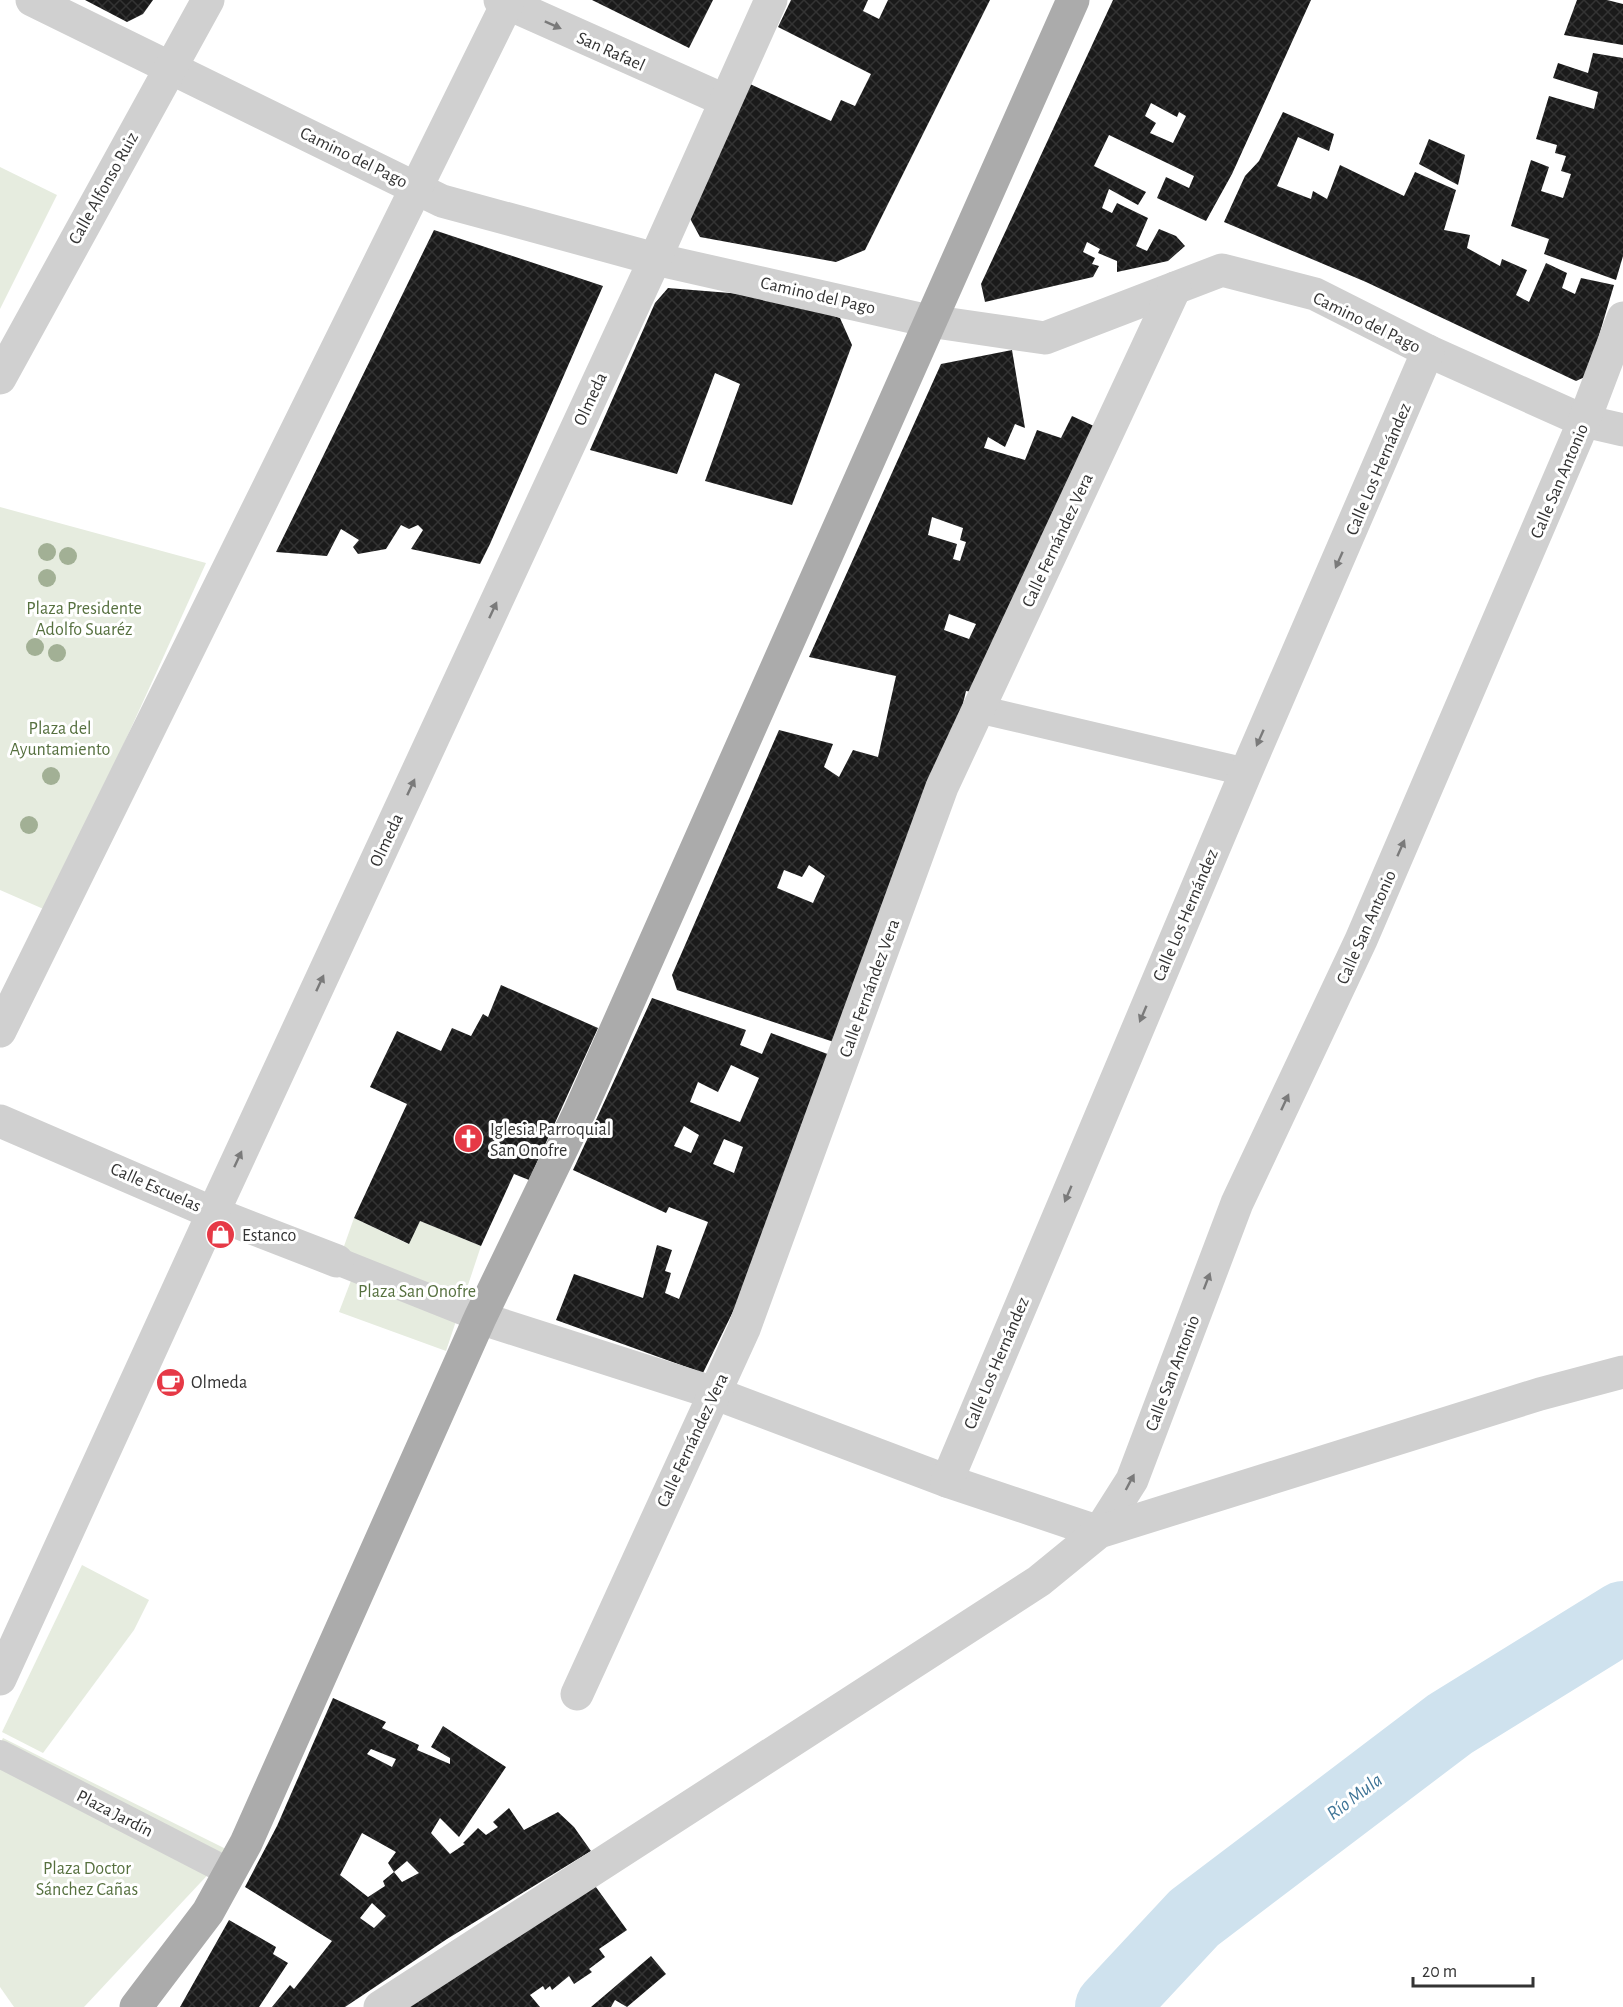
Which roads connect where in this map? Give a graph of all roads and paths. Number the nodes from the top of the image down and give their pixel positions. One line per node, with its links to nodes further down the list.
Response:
1 (32, 0): 6 (street, Camino del Pago)
2 (208, 0): 6 (street, Calle Alfonso Ruiz)
3 (771, 0): 7 (street, Olmeda)
4 (1073, 0): 12 (main road)
5 (503, 2): 7 (street, San Rafael, one-way to 7); 8 (street)
6 (169, 67): 8 (street, Camino del Pago); 14 (street, Calle Alfonso Ruiz)
7 (724, 100): 9 (street, Olmeda)
8 (416, 188): 9 (street, Camino del Pago); 18 (street)
9 (655, 259): 12 (street, Camino del Pago); 20 (street, Olmeda, one-way to 9)
10 (1175, 288): 12 (street, Camino del Pago); 13 (street, Camino del Pago); 16 (street, Calle Fernández Vera)
11 (1623, 318): 15 (street, Calle San Antonio)
12 (929, 321): 22 (main road)
13 (1428, 351): 15 (street, Camino del Pago); 17 (street, Calle Los Hernández, one-way to 17)
14 (0, 378)
15 (1607, 427): 26 (street, Calle San Antonio, one-way to 15)
16 (978, 709): 17 (street); 24 (street, Calle Fernández Vera)
17 (1246, 772): 25 (street, Calle Los Hernández, one-way to 25)
18 (0, 1030)
19 (2, 1127): 20 (street, Calle Escuelas)
20 (213, 1213): 21 (street, Calle Escuelas); 27 (street, Olmeda)
21 (337, 1261): 22 (street, Calle Escuelas)
22 (480, 1318): 24 (street); 30 (main road)
23 (1623, 1372): 26 (street)
24 (714, 1393): 25 (street); 28 (street, Calle Fernández Vera)
25 (947, 1481): 26 (street)
26 (1099, 1532): 32 (street)
27 (0, 1680)
28 (577, 1694)
29 (0, 1754): 30 (street, Plaza Jardín)
30 (231, 1873): 31 (main road)
31 (136, 2007)
32 (380, 2007)

